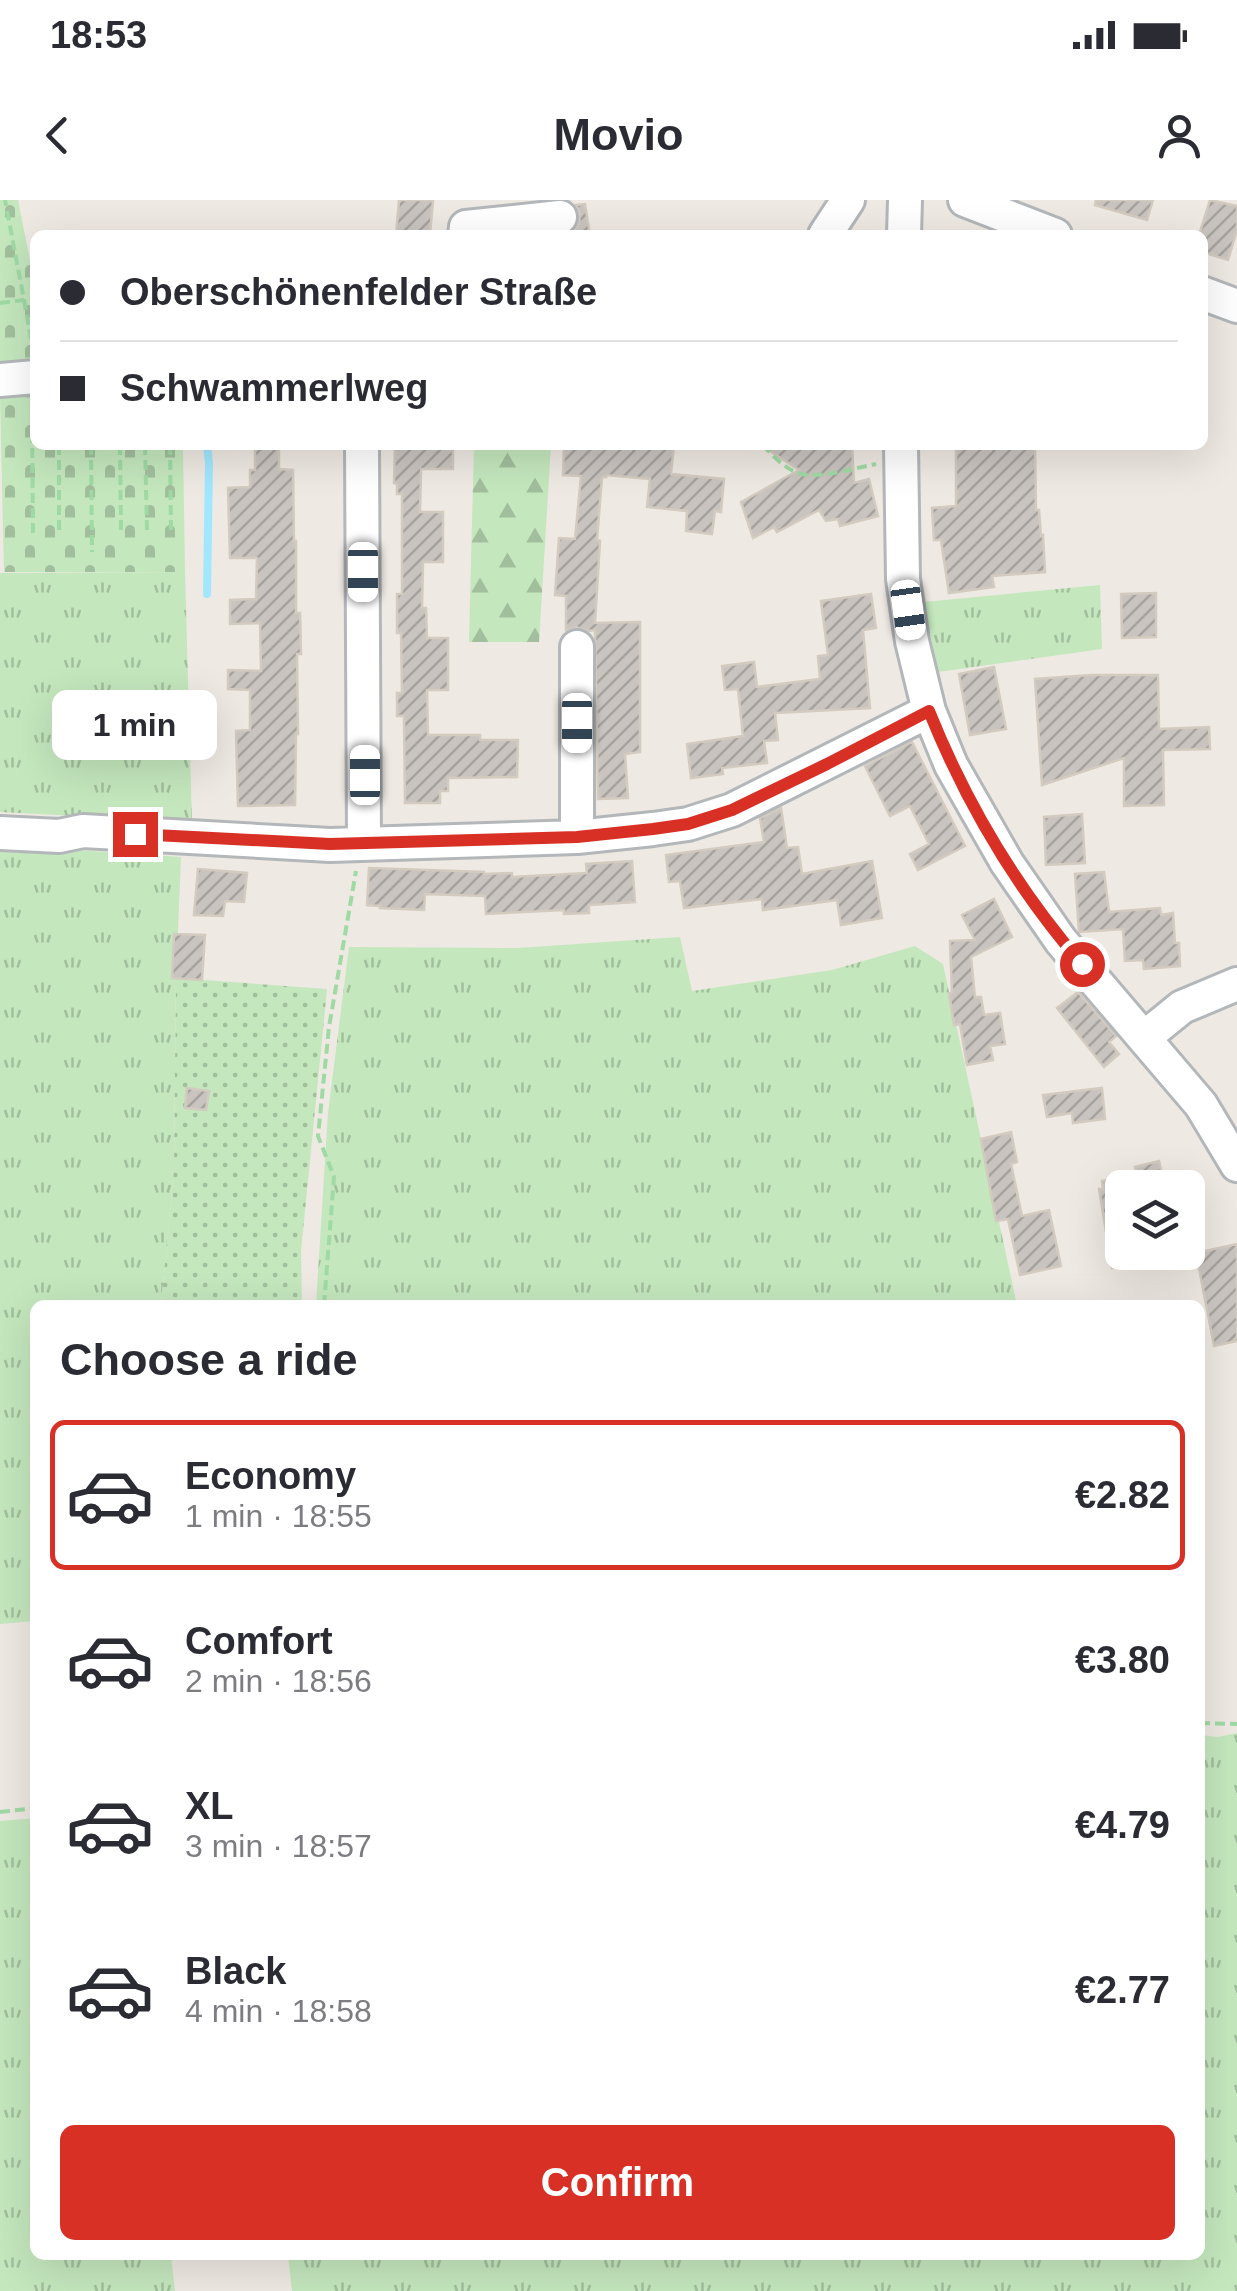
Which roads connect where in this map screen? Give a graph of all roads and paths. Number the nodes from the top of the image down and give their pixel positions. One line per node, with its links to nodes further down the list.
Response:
1 (5, 200): 4 (path)
2 (848, 200): 8 (street)
3 (965, 200): 9 (street)
4 (8, 215): 5 (path); 11 (path)
5 (0, 216)
6 (560, 217): 7 (street)
7 (466, 230)
8 (828, 230)
9 (1042, 230)
10 (1208, 294): 13 (street)
11 (24, 300): 12 (path); 14 (path)
12 (0, 303)
13 (1237, 306)
14 (30, 333)
15 (30, 377): 16 (street)
16 (0, 380)
17 (32, 450): 30 (path)
18 (59, 450): 29 (path)
19 (91, 450): 31 (path)
20 (120, 450): 26 (path)
21 (145, 450): 27 (path)
22 (170, 450): 28 (path)
23 (362, 450): 36 (street)
24 (767, 450): 25 (path)
25 (900, 452): 33 (street)
26 (121, 530)
27 (146, 530)
28 (171, 531)
29 (59, 532)
30 (33, 533)
31 (92, 552)
32 (577, 647): 35 (street)
33 (929, 711): 35 (street); 38 (street)
34 (0, 833): 36 (street)
35 (577, 837): 36 (street)
36 (364, 842): 40 (path)
37 (1237, 984): 38 (street)
38 (1145, 1037): 39 (street)
39 (1237, 1166)
40 (324, 1300)
41 (1205, 1723): 42 (path)
42 (1237, 1724)
43 (30, 1809): 44 (path)
44 (0, 1812)

